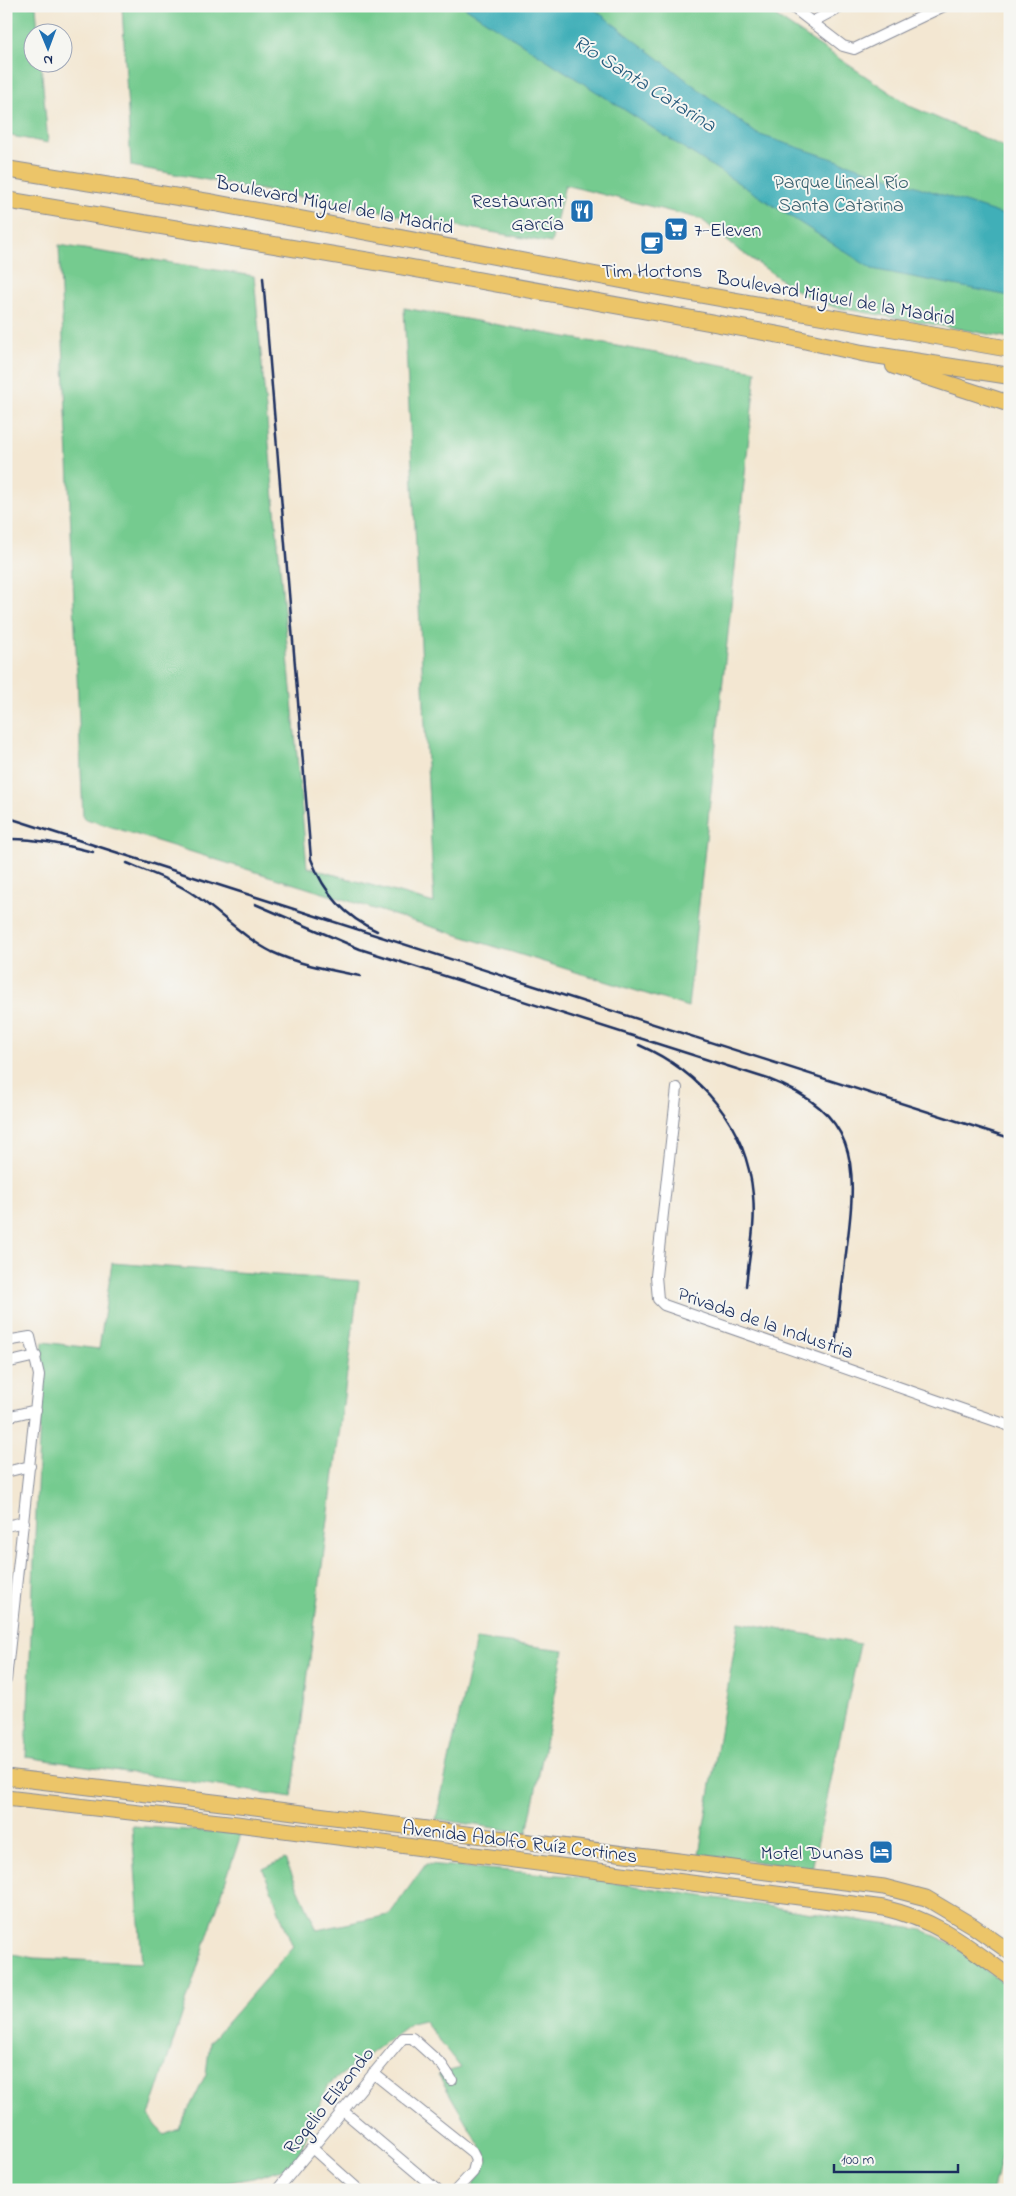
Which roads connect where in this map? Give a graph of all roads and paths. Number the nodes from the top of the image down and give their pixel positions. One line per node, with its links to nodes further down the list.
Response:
1 (791, 6): 4 (street)
2 (842, 6): 4 (street)
3 (944, 6): 4 (street)
4 (812, 22)
5 (6, 169): 7 (highway, Boulevard Miguel de la Madrid)
6 (6, 200): 10 (highway)
7 (912, 331): 8 (highway); 9 (highway, Boulevard Miguel de la Madrid)
8 (1010, 338)
9 (1010, 349)
10 (862, 353): 11 (highway); 12 (highway)
11 (1010, 376)
12 (1010, 404)
13 (677, 1088): 19 (street, Privada de la Industria)
14 (6, 1341): 15 (street)
15 (36, 1356): 16 (street); 17 (street)
16 (6, 1363)
17 (36, 1410): 18 (street); 20 (street)
18 (6, 1417)
19 (1010, 1426)
20 (30, 1466): 21 (street); 22 (street)
21 (6, 1472)
22 (24, 1522): 23 (street); 24 (street)
23 (6, 1526)
24 (7, 1668): 25 (street)
25 (6, 1680)
26 (6, 1777): 28 (main road, Avenida Adolfo Ruíz Cortines)
27 (6, 1798): 29 (main road, Avenida Adolfo Ruíz Cortines)
28 (1010, 1952)
29 (1010, 1977)
30 (374, 2074): 31 (street, Rogelio Elizondo); 32 (street, Rogelio Elizondo); 37 (street)
31 (452, 2080)
32 (342, 2110): 33 (street, Rogelio Elizondo); 36 (street)
33 (312, 2148): 34 (street, Rogelio Elizondo); 35 (street)
34 (279, 2189)
35 (359, 2190)
36 (437, 2190)
37 (456, 2190)

